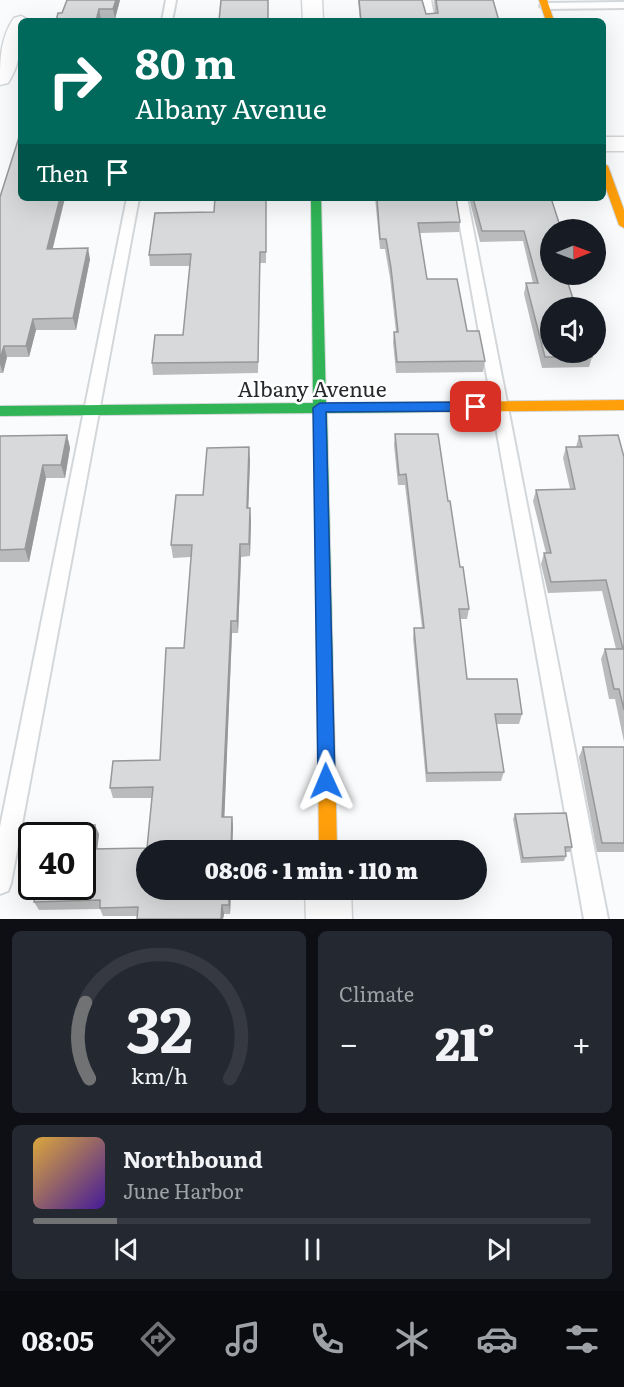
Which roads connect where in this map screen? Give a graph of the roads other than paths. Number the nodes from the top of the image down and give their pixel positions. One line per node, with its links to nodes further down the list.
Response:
1 (29, 0): 7 (street)
2 (171, 0): 8 (lane)
3 (312, 0): 9 (street)
4 (426, 0): 10 (lane)
5 (544, 3): 6 (lane); 11 (street)
6 (624, 5)
7 (22, 18)
8 (168, 18)
9 (313, 18)
10 (429, 18)
11 (549, 18)
12 (18, 29): 13 (street)
13 (0, 78)
14 (606, 144): 15 (street)
15 (624, 144)
16 (606, 174): 20 (street)
17 (132, 201): 24 (lane)
18 (316, 201): 23 (street)
19 (462, 201): 22 (lane)
20 (624, 225)
21 (624, 405): 22 (street, Albany Avenue)
22 (499, 407): 23 (street, Albany Avenue); 30 (lane)
23 (320, 408): 24 (street, Albany Avenue); 26 (street)
24 (92, 409): 25 (street, Albany Avenue); 27 (lane)
25 (0, 411)
26 (328, 840)
27 (0, 883)
28 (328, 900): 29 (street)
29 (329, 919)
30 (596, 919)

